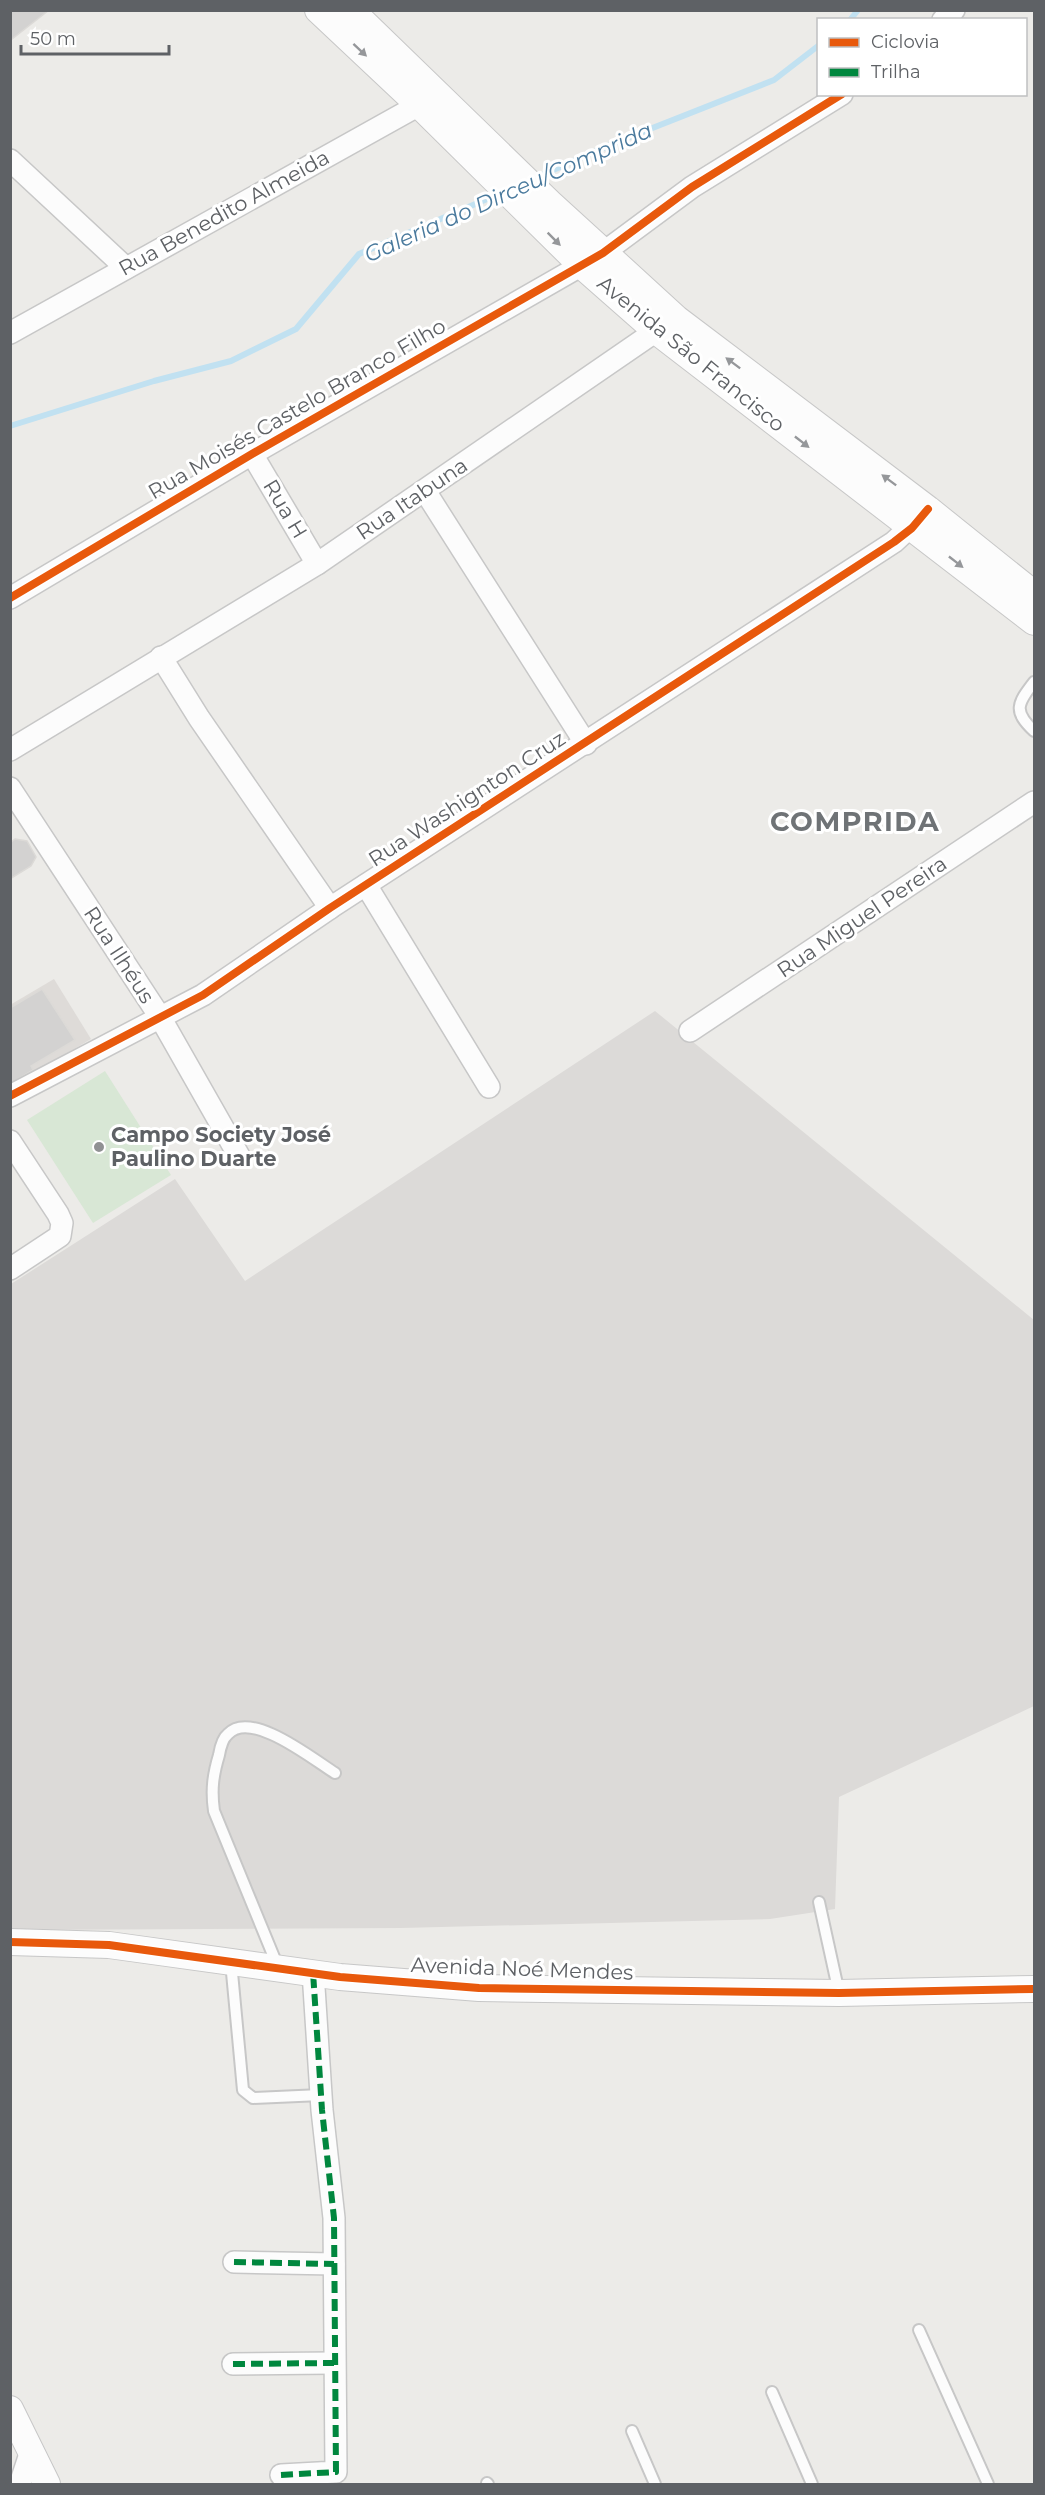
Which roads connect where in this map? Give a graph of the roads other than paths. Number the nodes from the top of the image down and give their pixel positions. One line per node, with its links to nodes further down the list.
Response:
1 (318, 10): 4 (street, Avenida São Francisco, one-way to 4)
2 (354, 11): 4 (street, Avenida São Francisco)
3 (839, 96): 6 (street, Rua Moisés Castelo Branco Filho)
4 (428, 98): 6 (street, Avenida São Francisco); 7 (street, Rua Benedito Almeida)
5 (10, 160): 7 (street)
6 (592, 259): 8 (street, Avenida São Francisco); 10 (street, Rua Moisés Castelo Branco Filho); 12 (street, Avenida São Francisco, one-way to 6)
7 (126, 268): 9 (street, Rua Benedito Almeida)
8 (656, 331): 11 (street, Rua Itabuna); 13 (street, Avenida São Francisco, one-way to 13)
9 (10, 333)
10 (252, 454): 14 (street, Rua H); 16 (street, Rua Moisés Castelo Branco Filho)
11 (425, 491): 14 (street, Rua Itabuna); 21 (street)
12 (928, 509): 13 (street, Rua Washignton Cruz); 15 (street, Avenida São Francisco)
13 (912, 528): 17 (street, Avenida São Francisco, one-way to 17); 21 (street, Rua Washignton Cruz)
14 (317, 564): 18 (street, Rua Itabuna)
15 (1035, 594)
16 (10, 598)
17 (1035, 622)
18 (161, 657): 22 (street, Rua Itabuna); 26 (street)
19 (1035, 682): 20 (lane)
20 (1035, 731)
21 (586, 744): 25 (street, Rua Washignton Cruz)
22 (10, 750)
23 (13, 798): 27 (street, Rua Ilhéus)
24 (1035, 802): 28 (street, Rua Miguel Pereira)
25 (366, 885): 26 (street, Rua Washignton Cruz); 29 (street)
26 (330, 909): 27 (street, Rua Washignton Cruz)
27 (160, 1017): 30 (street, Rua Washignton Cruz); 32 (street, Rua Ilhéus)
28 (690, 1031)
29 (489, 1087)
30 (10, 1096)
31 (10, 1141): 33 (street)
32 (239, 1156)
33 (10, 1269)
34 (335, 1773): 38 (lane)
35 (819, 1902): 41 (lane)
36 (10, 1942): 37 (street, Avenida Noé Mendes)
37 (231, 1961): 38 (street, Avenida Noé Mendes); 42 (lane)
38 (279, 1968): 39 (street, Avenida Noé Mendes)
39 (312, 1972): 41 (street, Avenida Noé Mendes); 42 (street)
40 (1035, 1989): 41 (street, Avenida Noé Mendes)
41 (839, 1993)
42 (321, 2095): 44 (street)
43 (234, 2262): 44 (street)
44 (334, 2264): 46 (street)
45 (919, 2330): 57 (lane)
46 (334, 2363): 47 (street); 52 (street)
47 (232, 2364)
48 (772, 2392): 56 (lane)
49 (10, 2409): 51 (street)
50 (632, 2431): 55 (lane)
51 (21, 2438): 53 (street); 54 (street)
52 (281, 2475)
53 (20, 2484)
54 (47, 2484)
55 (656, 2484)
56 (812, 2484)
57 (988, 2484)

